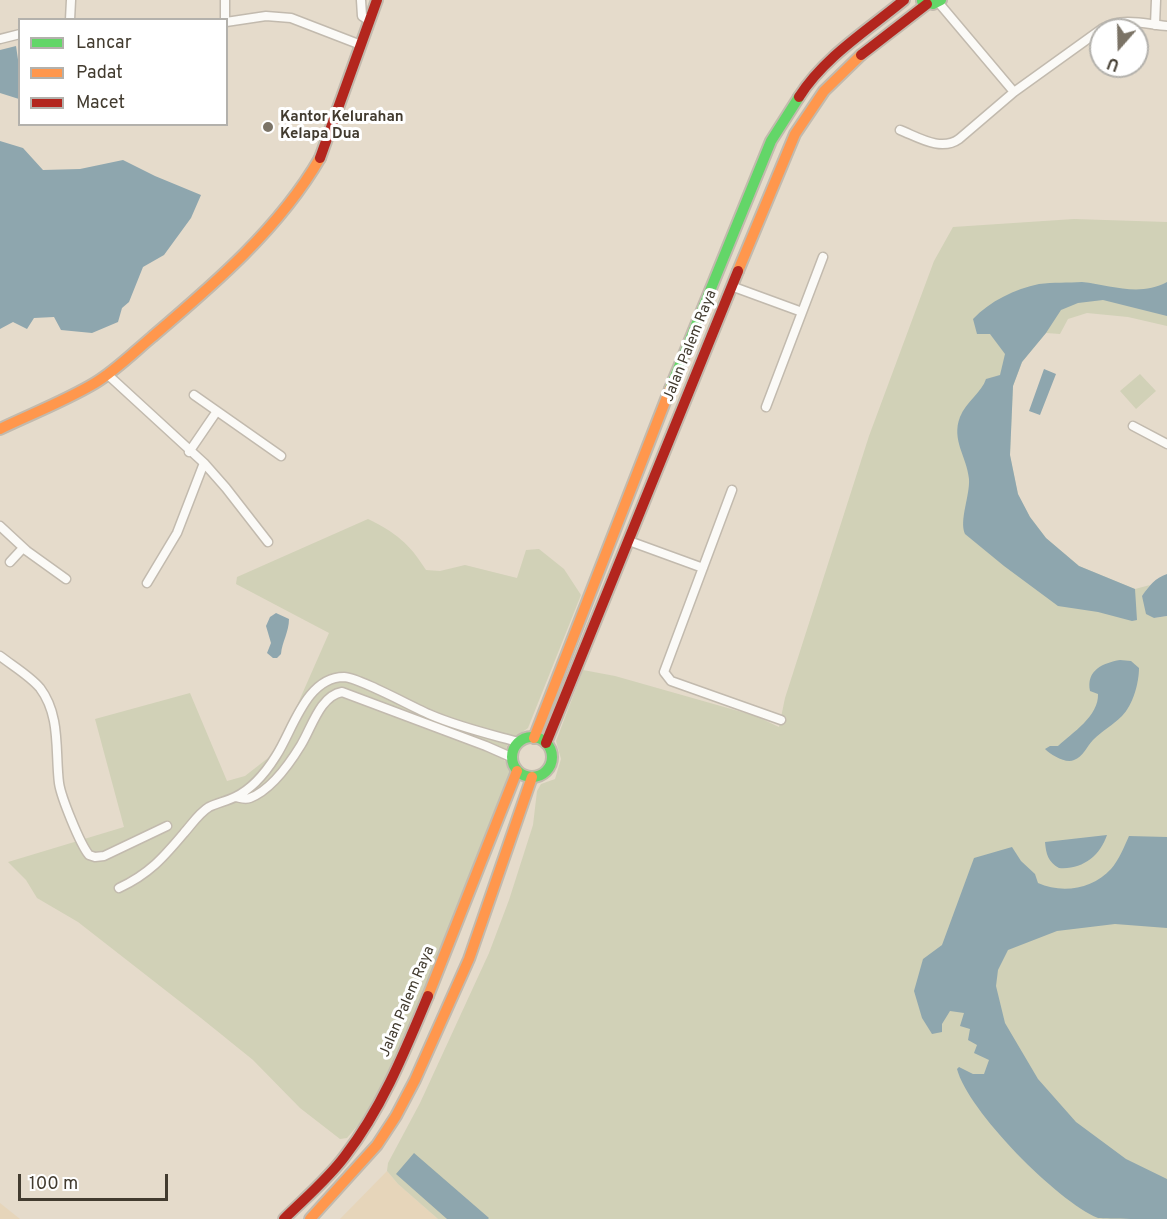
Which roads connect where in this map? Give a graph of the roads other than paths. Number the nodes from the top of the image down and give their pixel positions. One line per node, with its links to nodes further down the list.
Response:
1 (72, 0): 9 (street)
2 (225, 0): 10 (street)
3 (362, 0): 12 (street)
4 (377, 0): 12 (street)
5 (903, 0): 48 (street, Jalan Palem Raya)
6 (1156, 0): 13 (street)
7 (940, 1): 8 (street); 18 (street)
8 (924, 2): 21 (street, Jalan Palem Raya)
9 (70, 18)
10 (226, 18)
11 (228, 21): 17 (street)
12 (370, 21): 17 (street)
13 (1155, 25): 14 (street); 18 (street)
14 (1167, 26)
15 (18, 34): 16 (street)
16 (0, 39)
17 (361, 45): 23 (street)
18 (1014, 92): 19 (street)
19 (900, 130)
20 (822, 257): 22 (street)
21 (731, 286): 22 (street); 35 (street, Jalan Palem Raya)
22 (802, 312): 25 (street)
23 (107, 374): 28 (street); 30 (street)
24 (194, 395): 26 (street)
25 (766, 407)
26 (217, 411): 30 (street); 31 (street)
27 (1133, 426): 29 (street)
28 (0, 429)
29 (1167, 444)
30 (189, 452): 32 (street)
31 (281, 456)
32 (204, 464): 36 (street); 41 (street)
33 (732, 490): 39 (street)
34 (0, 526): 37 (street)
35 (629, 541): 39 (street); 50 (street, Jalan Palem Raya)
36 (268, 542)
37 (23, 548): 38 (street); 40 (street)
38 (10, 562)
39 (703, 568): 47 (street)
40 (66, 579)
41 (147, 583)
42 (0, 657): 55 (street)
43 (316, 688): 44 (street); 45 (street); 49 (street)
44 (309, 697): 46 (street); 54 (street)
45 (329, 698): 46 (street); 51 (street)
46 (322, 706): 54 (street)
47 (781, 720)
48 (534, 738): 49 (street); 50 (street)
49 (518, 742): 51 (street)
50 (546, 743): 53 (street)
51 (511, 757): 52 (street)
52 (517, 771): 53 (street); 57 (street, Jalan Palem Raya)
53 (532, 777): 58 (street)
54 (236, 796): 56 (street)
55 (167, 826)
56 (119, 888)
57 (284, 1219)
58 (310, 1219)

